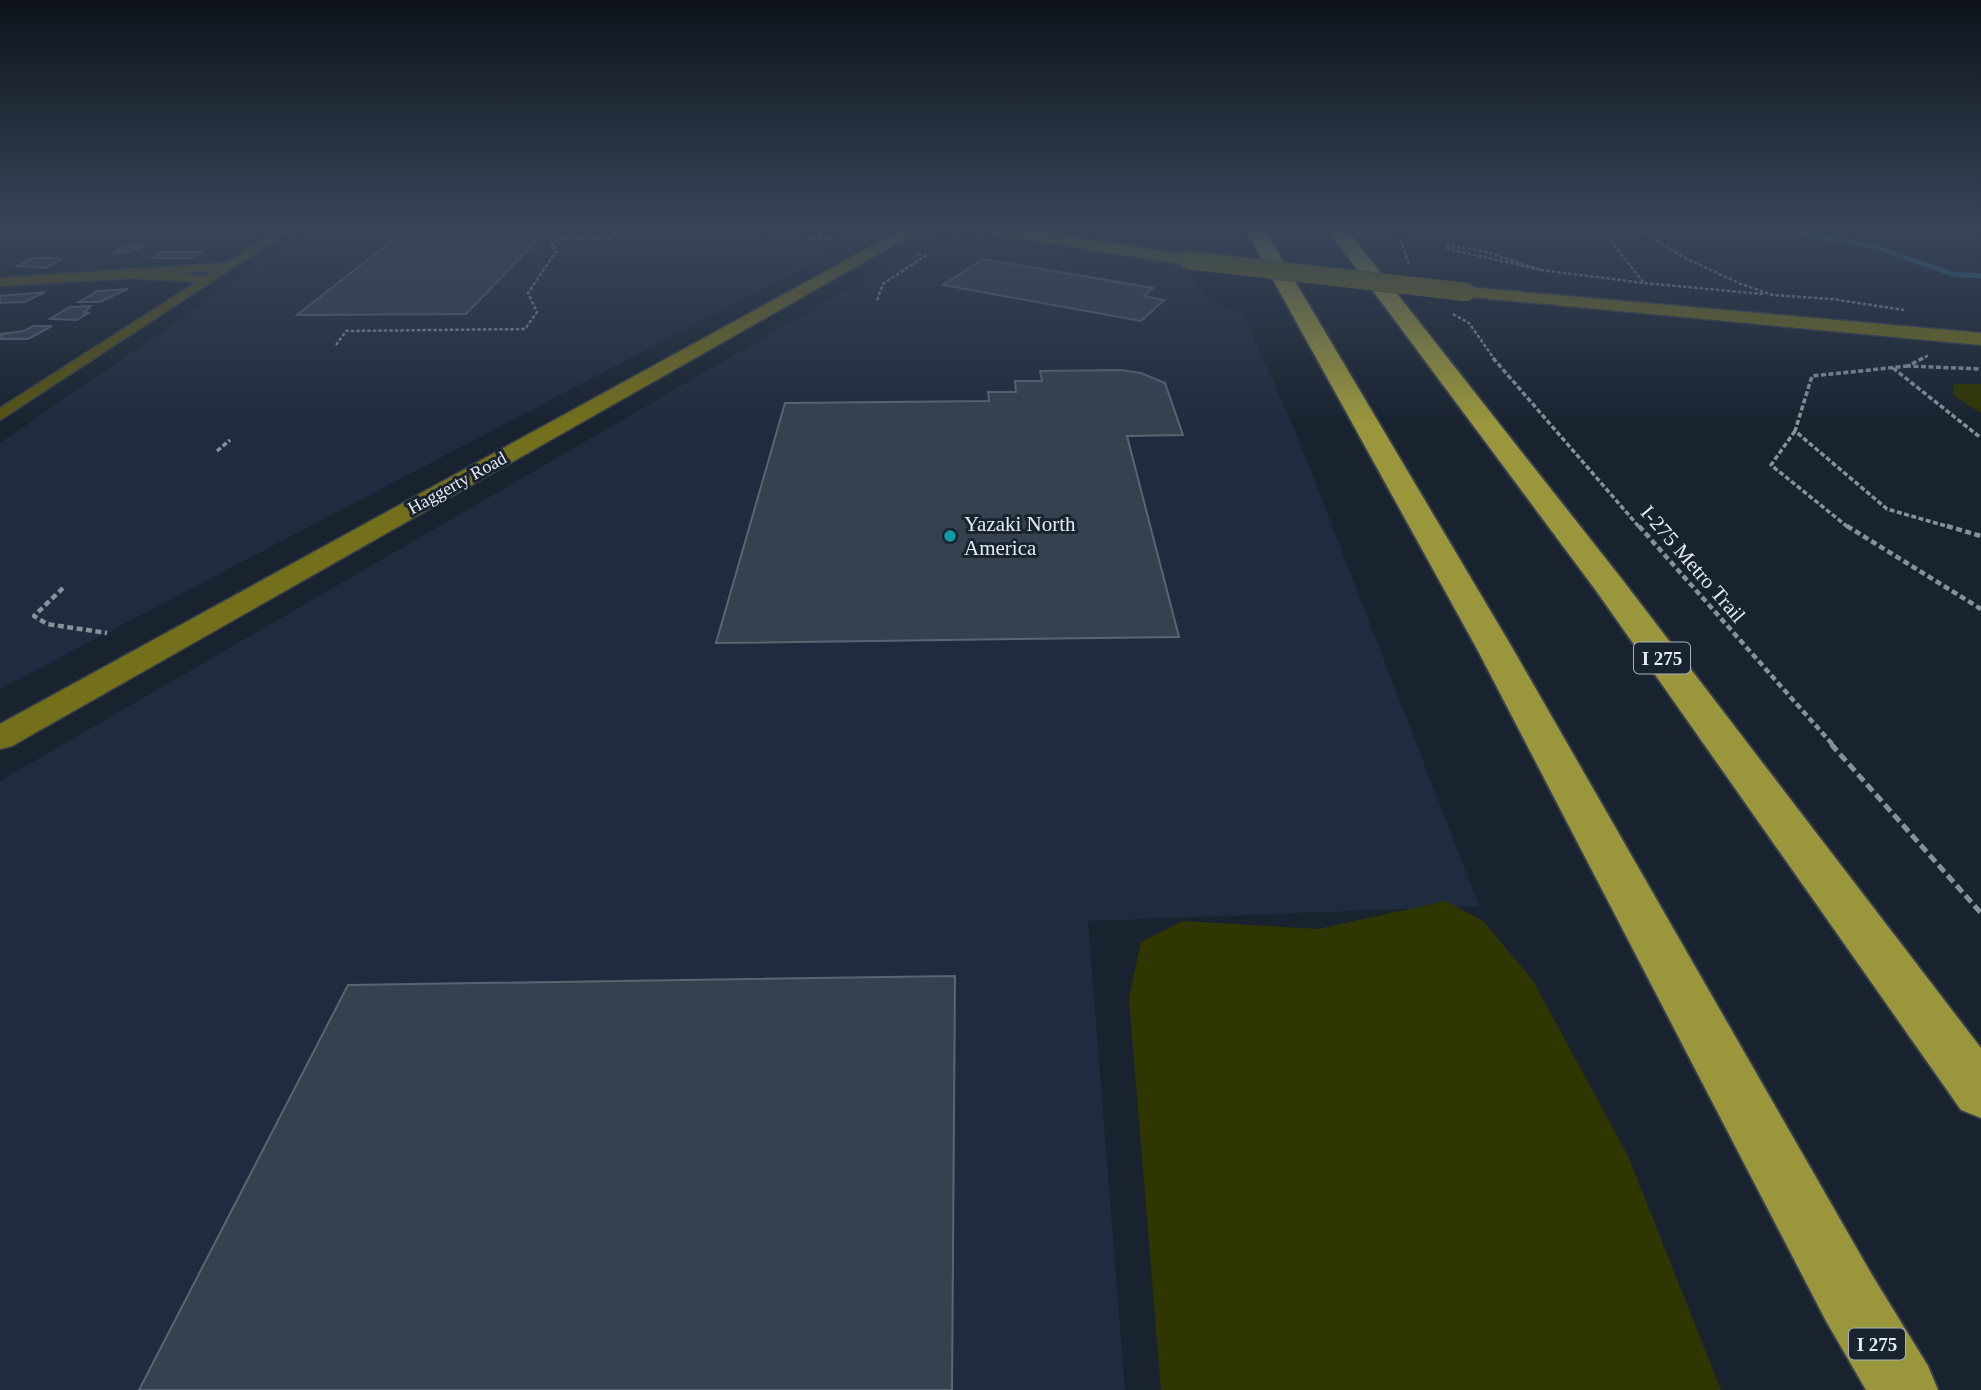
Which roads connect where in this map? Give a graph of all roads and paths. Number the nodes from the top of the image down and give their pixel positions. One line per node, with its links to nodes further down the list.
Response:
1 (187, 294): 20 (street)
2 (528, 294): 16 (path)
3 (798, 294): 29 (main road, Haggerty Road)
4 (878, 294): 11 (path)
5 (1291, 294): 32 (highway, I 275)
6 (1386, 294): 31 (highway, I 275)
7 (1486, 294): 14 (main road, bridge)
8 (1761, 294): 10 (path)
9 (1770, 294): 10 (path)
10 (1773, 295): 13 (path)
11 (877, 300)
12 (1445, 310): 30 (path, I-275 Metro Trail)
13 (1906, 310)
14 (1927, 334): 15 (main road); 17 (path)
15 (1981, 340)
16 (336, 345)
17 (1908, 366): 18 (path); 19 (path)
18 (1892, 368): 21 (path); 22 (path)
19 (1981, 369)
20 (0, 415)
21 (1795, 431): 25 (path); 27 (path)
22 (1981, 438)
23 (230, 440): 24 (path)
24 (218, 452)
25 (1981, 537)
26 (63, 587): 28 (path)
27 (1981, 609)
28 (107, 633)
29 (0, 738)
30 (1981, 914)
31 (1981, 1092)
32 (1849, 1298): 33 (highway); 34 (highway, I 275)
33 (1895, 1390)
34 (1904, 1390)

